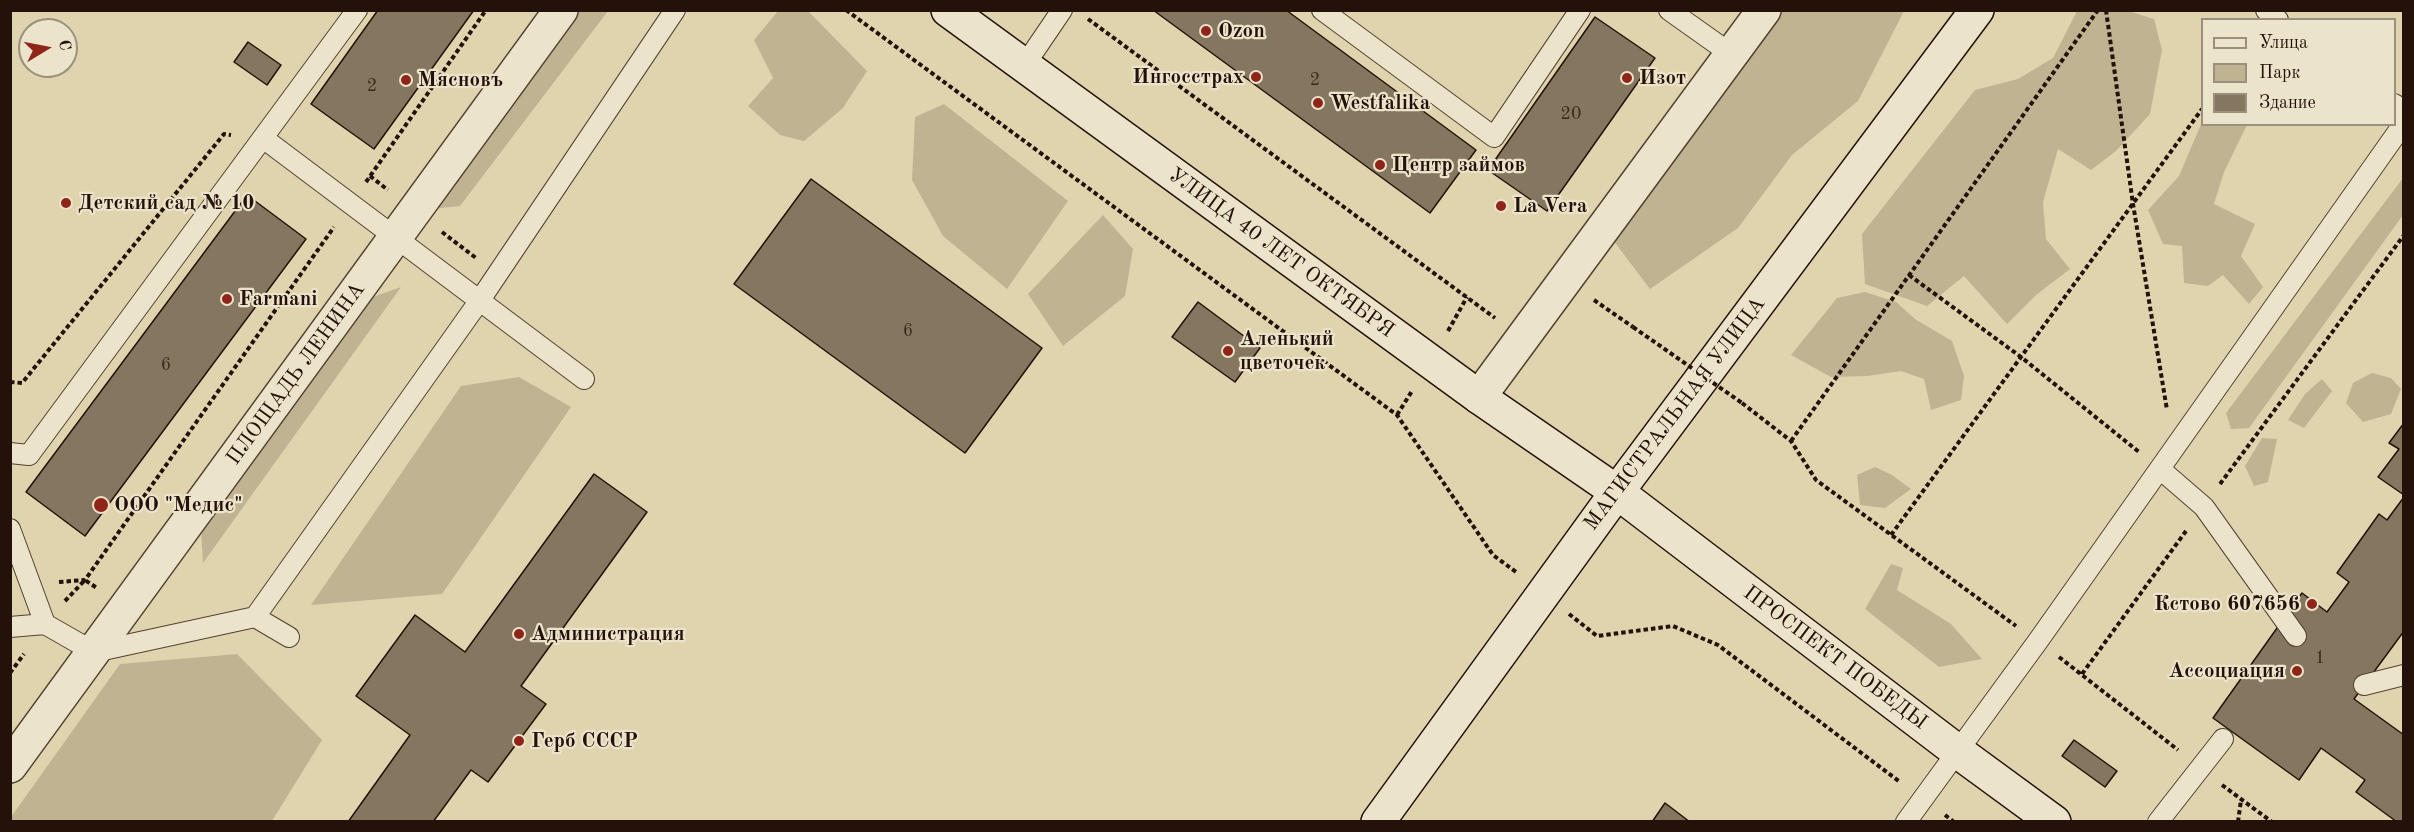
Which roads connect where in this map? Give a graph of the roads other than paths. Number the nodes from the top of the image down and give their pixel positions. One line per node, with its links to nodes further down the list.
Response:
1 (357, 10): 14 (lane)
2 (561, 10): 15 (street, ПЛОЩАДЬ ЛЕНИНА)
3 (675, 10): 16 (lane)
4 (948, 10): 12 (street, УЛИЦА 40 ЛЕТ ОКТЯБРЯ)
5 (1062, 10): 12 (lane)
6 (1322, 10): 7 (lane)
7 (1580, 10)
8 (1669, 10): 11 (lane)
9 (1764, 10): 11 (street)
10 (1977, 10): 21 (street, МАГИСТРАЛЬНАЯ УЛИЦА)
11 (1731, 54): 18 (street)
12 (1024, 66): 18 (street, УЛИЦА 40 ЛЕТ ОКТЯБРЯ)
13 (2403, 123): 20 (lane)
14 (263, 138): 15 (lane); 19 (lane)
15 (396, 236): 16 (lane); 28 (street, ПЛОЩАДЬ ЛЕНИНА)
16 (480, 300): 17 (lane); 23 (lane)
17 (584, 379)
18 (1479, 397): 21 (street, УЛИЦА 40 ЛЕТ ОКТЯБРЯ)
19 (10, 453)
20 (2160, 469): 26 (lane); 32 (lane)
21 (1617, 492): 32 (street, ПРОСПЕКТ ПОБЕДЫ); 34 (street, МАГИСТРАЛЬНАЯ УЛИЦА)
22 (10, 529): 24 (lane)
23 (255, 617): 27 (lane); 28 (lane)
24 (45, 624): 25 (lane); 28 (lane)
25 (10, 627)
26 (2296, 636)
27 (289, 637)
28 (94, 652): 33 (street, ПЛОЩАДЬ ЛЕНИНА)
29 (2403, 675): 30 (lane)
30 (2364, 685)
31 (2223, 739): 37 (lane)
32 (1957, 751): 35 (lane); 36 (street, ПРОСПЕКТ ПОБЕДЫ)
33 (10, 766)
34 (1378, 822)
35 (1906, 822)
36 (2054, 822)
37 (2158, 822)

